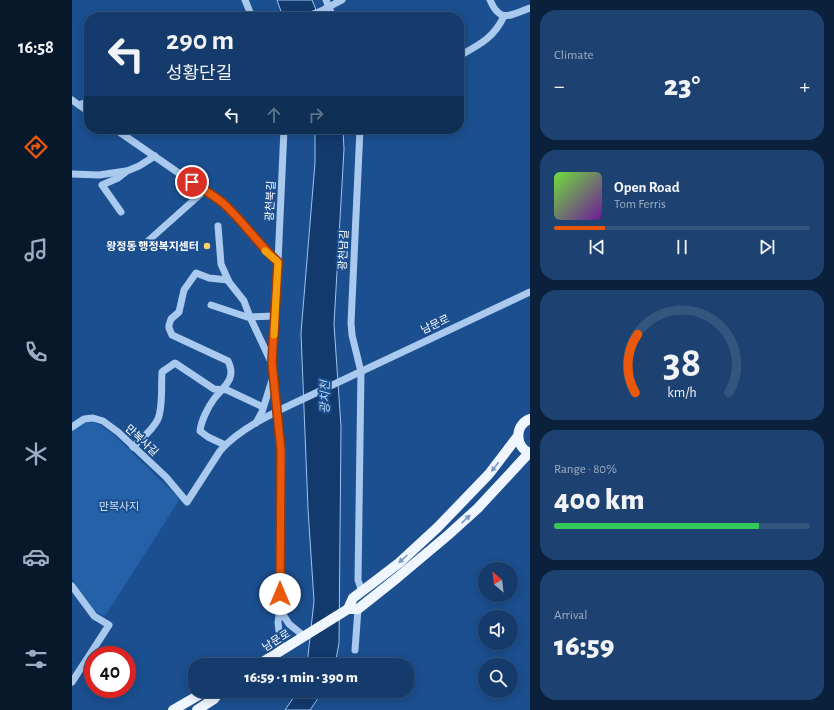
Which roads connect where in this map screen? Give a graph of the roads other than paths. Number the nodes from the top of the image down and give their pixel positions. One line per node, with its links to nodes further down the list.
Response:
1 (245, 0): 6 (street)
2 (342, 0): 4 (street)
3 (490, 0): 8 (street)
4 (328, 3): 7 (street)
5 (530, 8): 8 (street)
6 (250, 12)
7 (318, 12)
8 (504, 16): 9 (street)
9 (464, 53)
10 (72, 100): 12 (street)
11 (84, 103): 12 (street)
12 (79, 105): 13 (street)
13 (84, 108)
14 (122, 134): 17 (street)
15 (284, 134): 24 (street, 광천북길)
16 (360, 134): 31 (street, 광천남길)
17 (155, 156): 18 (street); 20 (street)
18 (126, 171): 19 (street); 21 (street)
19 (72, 174)
20 (204, 191): 23 (street); 24 (street)
21 (121, 212)
22 (218, 226): 25 (street)
23 (148, 241)
24 (278, 262): 28 (street, 광천북길)
25 (228, 280): 29 (street); 33 (street)
26 (530, 292): 31 (street, 남문로)
27 (211, 305): 29 (street)
28 (275, 316): 29 (street); 30 (street, 광천북길)
29 (250, 317): 30 (street)
30 (272, 362): 32 (street, 광천북길)
31 (361, 372): 35 (street, 남문로); 46 (street, 광천남길)
32 (272, 378): 34 (street); 35 (street, 광천북길)
33 (222, 390): 34 (street); 40 (street); 41 (street)
34 (263, 407): 37 (street)
35 (277, 412): 37 (street); 48 (street, 광천북길)
36 (530, 419): 39 (main road)
37 (256, 424): 40 (street)
38 (72, 427): 41 (street, 만복사길)
39 (518, 436): 42 (main road); 43 (main road, one-way to 43)
40 (225, 445): 41 (street, 만복사길)
41 (133, 447)
42 (529, 453): 44 (main road, 남문로, one-way to 42)
43 (438, 527): 44 (main road); 46 (main road, one-way to 46)
44 (447, 536): 47 (main road, 남문로)
45 (72, 586): 53 (street)
46 (362, 592): 47 (main road)
47 (353, 609): 49 (main road, 남문로); 50 (street)
48 (280, 610): 49 (street); 51 (street, 광천북길)
49 (305, 635): 51 (main road, 남문로)
50 (355, 650)
51 (281, 651): 52 (main road, 남문로)
52 (270, 658)
53 (72, 682)
54 (194, 698): 56 (main road)
55 (215, 698): 57 (main road)
56 (173, 710)
57 (197, 710)

